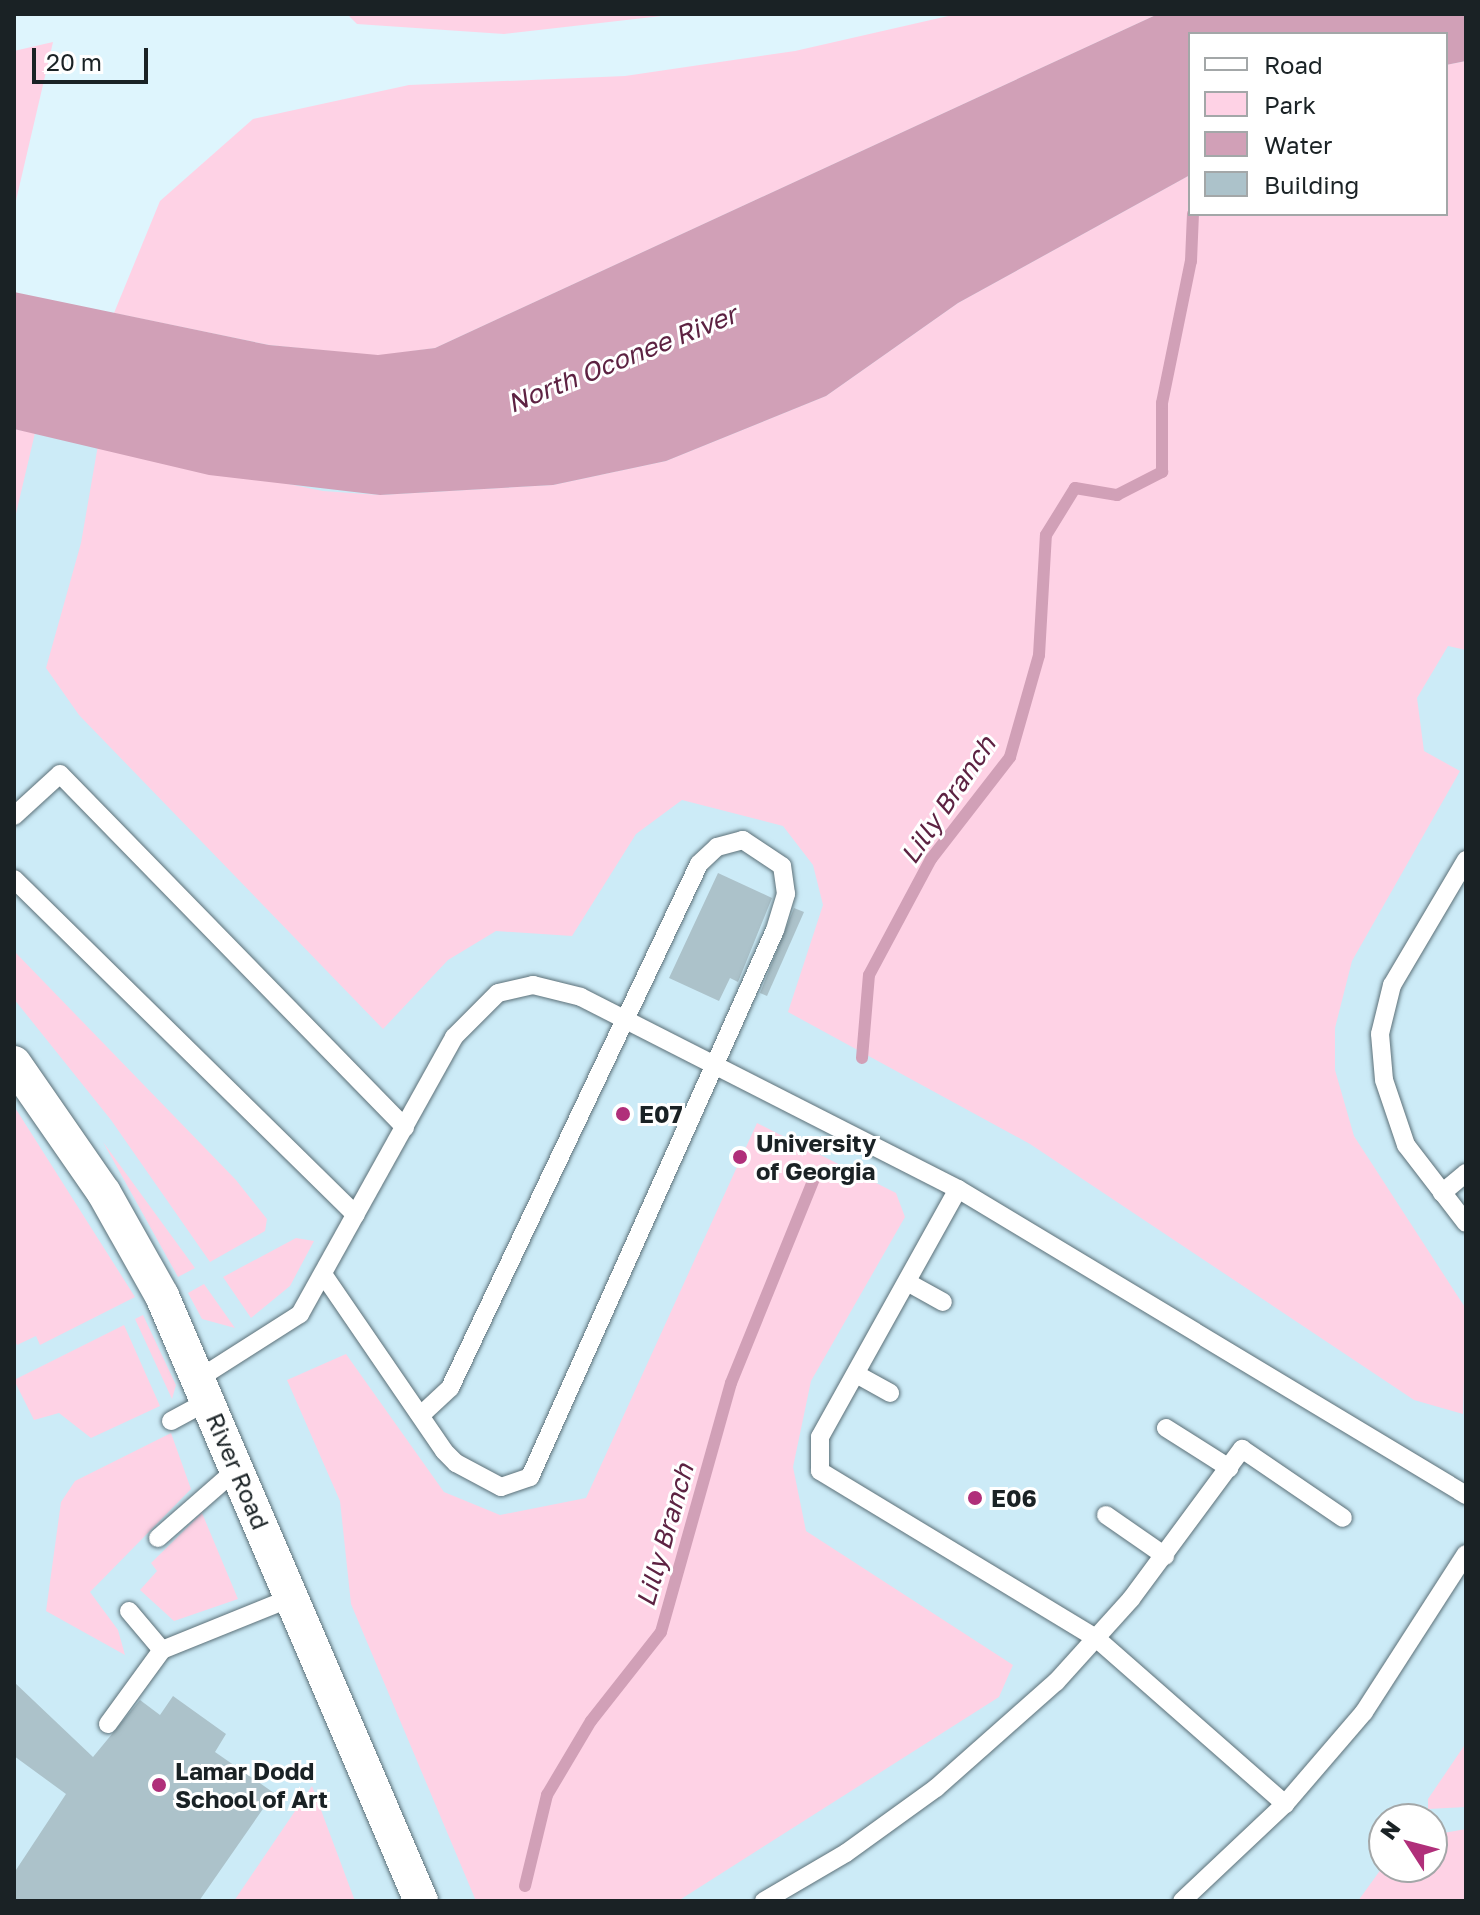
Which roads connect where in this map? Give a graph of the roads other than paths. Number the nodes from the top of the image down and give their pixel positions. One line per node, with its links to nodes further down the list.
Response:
1 (14, 816): 7 (lane)
2 (1466, 860): 10 (lane)
3 (14, 879): 11 (lane)
4 (625, 1018): 6 (lane); 6 (lane); 7 (lane); 19 (lane)
5 (14, 1063): 17 (street, River Road)
6 (713, 1063): 9 (lane); 19 (lane)
7 (405, 1127): 11 (lane)
8 (1466, 1173): 10 (lane)
9 (958, 1189): 14 (lane); 24 (lane)
10 (1442, 1193): 12 (lane)
11 (356, 1215): 13 (lane)
12 (1466, 1223)
13 (323, 1274): 17 (lane); 19 (lane)
14 (907, 1282): 15 (lane); 16 (lane)
15 (943, 1302)
16 (856, 1374): 18 (lane); 32 (lane)
17 (203, 1390): 20 (lane); 22 (street, River Road)
18 (890, 1393)
19 (421, 1415)
20 (171, 1421)
21 (1166, 1428): 23 (lane)
22 (239, 1467): 27 (lane); 30 (street, River Road)
23 (1229, 1468): 26 (lane); 29 (lane)
24 (1466, 1495)
25 (1106, 1515): 29 (lane)
26 (1343, 1518)
27 (158, 1538)
28 (1466, 1554): 35 (lane)
29 (1165, 1556): 32 (lane)
30 (291, 1598): 33 (lane); 36 (street, River Road)
31 (129, 1611): 33 (lane)
32 (1096, 1638): 35 (lane); 37 (lane)
33 (162, 1650): 34 (lane)
34 (108, 1724)
35 (1285, 1804): 38 (lane)
36 (421, 1901)
37 (764, 1901)
38 (1182, 1901)

